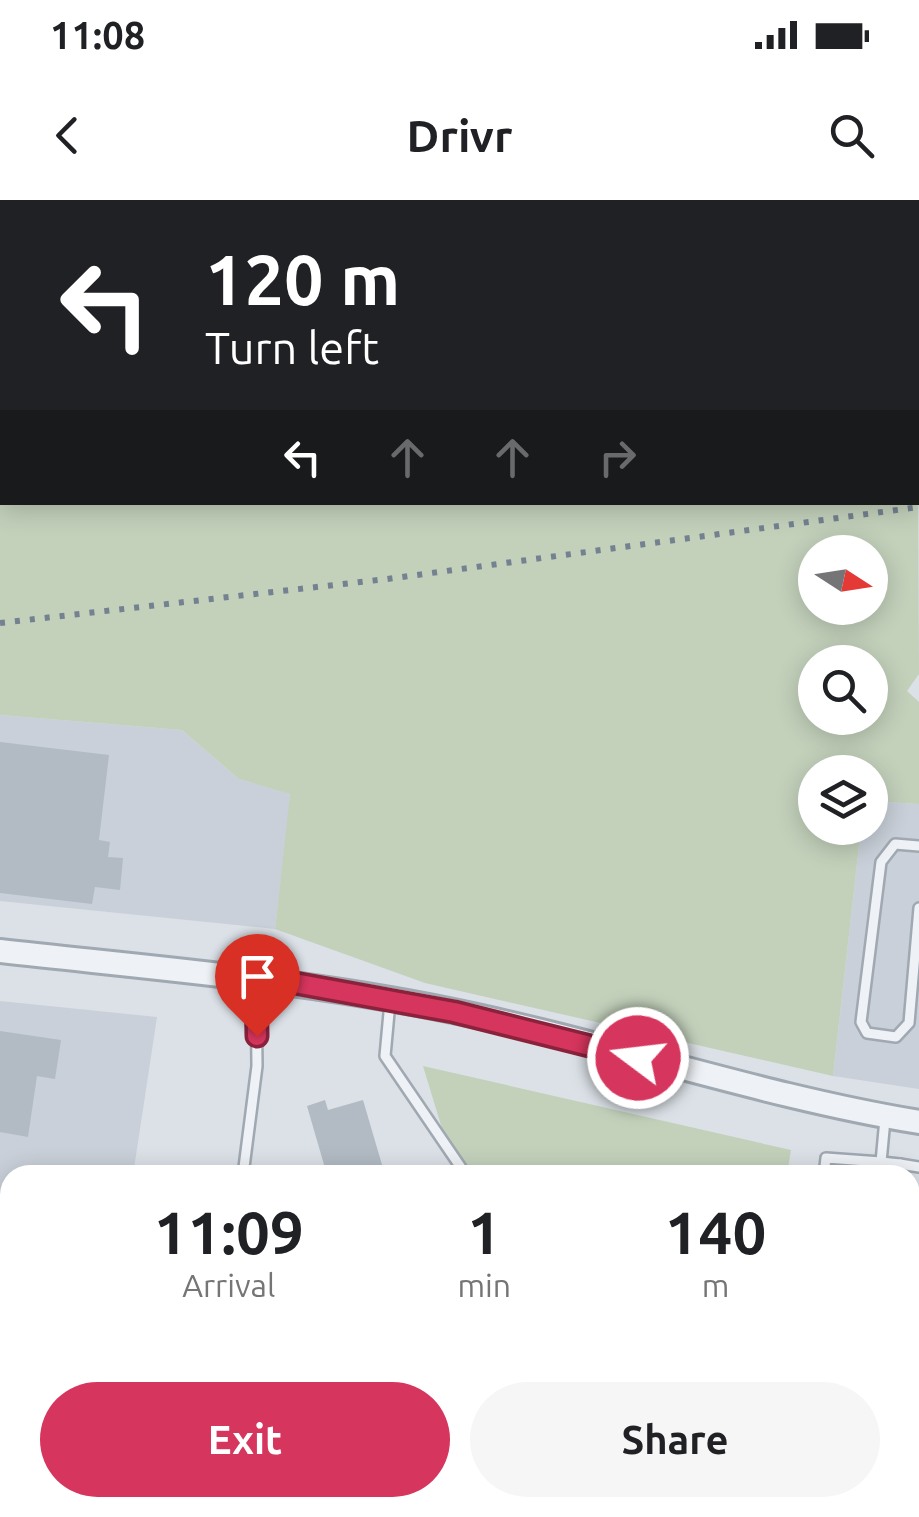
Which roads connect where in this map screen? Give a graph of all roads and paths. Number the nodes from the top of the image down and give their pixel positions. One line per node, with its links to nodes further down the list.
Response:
1 (919, 846): 2 (lane)
2 (919, 908)
3 (0, 951): 4 (street)
4 (256, 976): 5 (street); 9 (lane)
5 (390, 1000): 6 (street); 10 (lane)
6 (886, 1116): 7 (street); 8 (lane)
7 (919, 1122)
8 (880, 1162): 11 (lane); 12 (lane)
9 (244, 1165)
10 (459, 1165)
11 (825, 1165)
12 (888, 1165)

